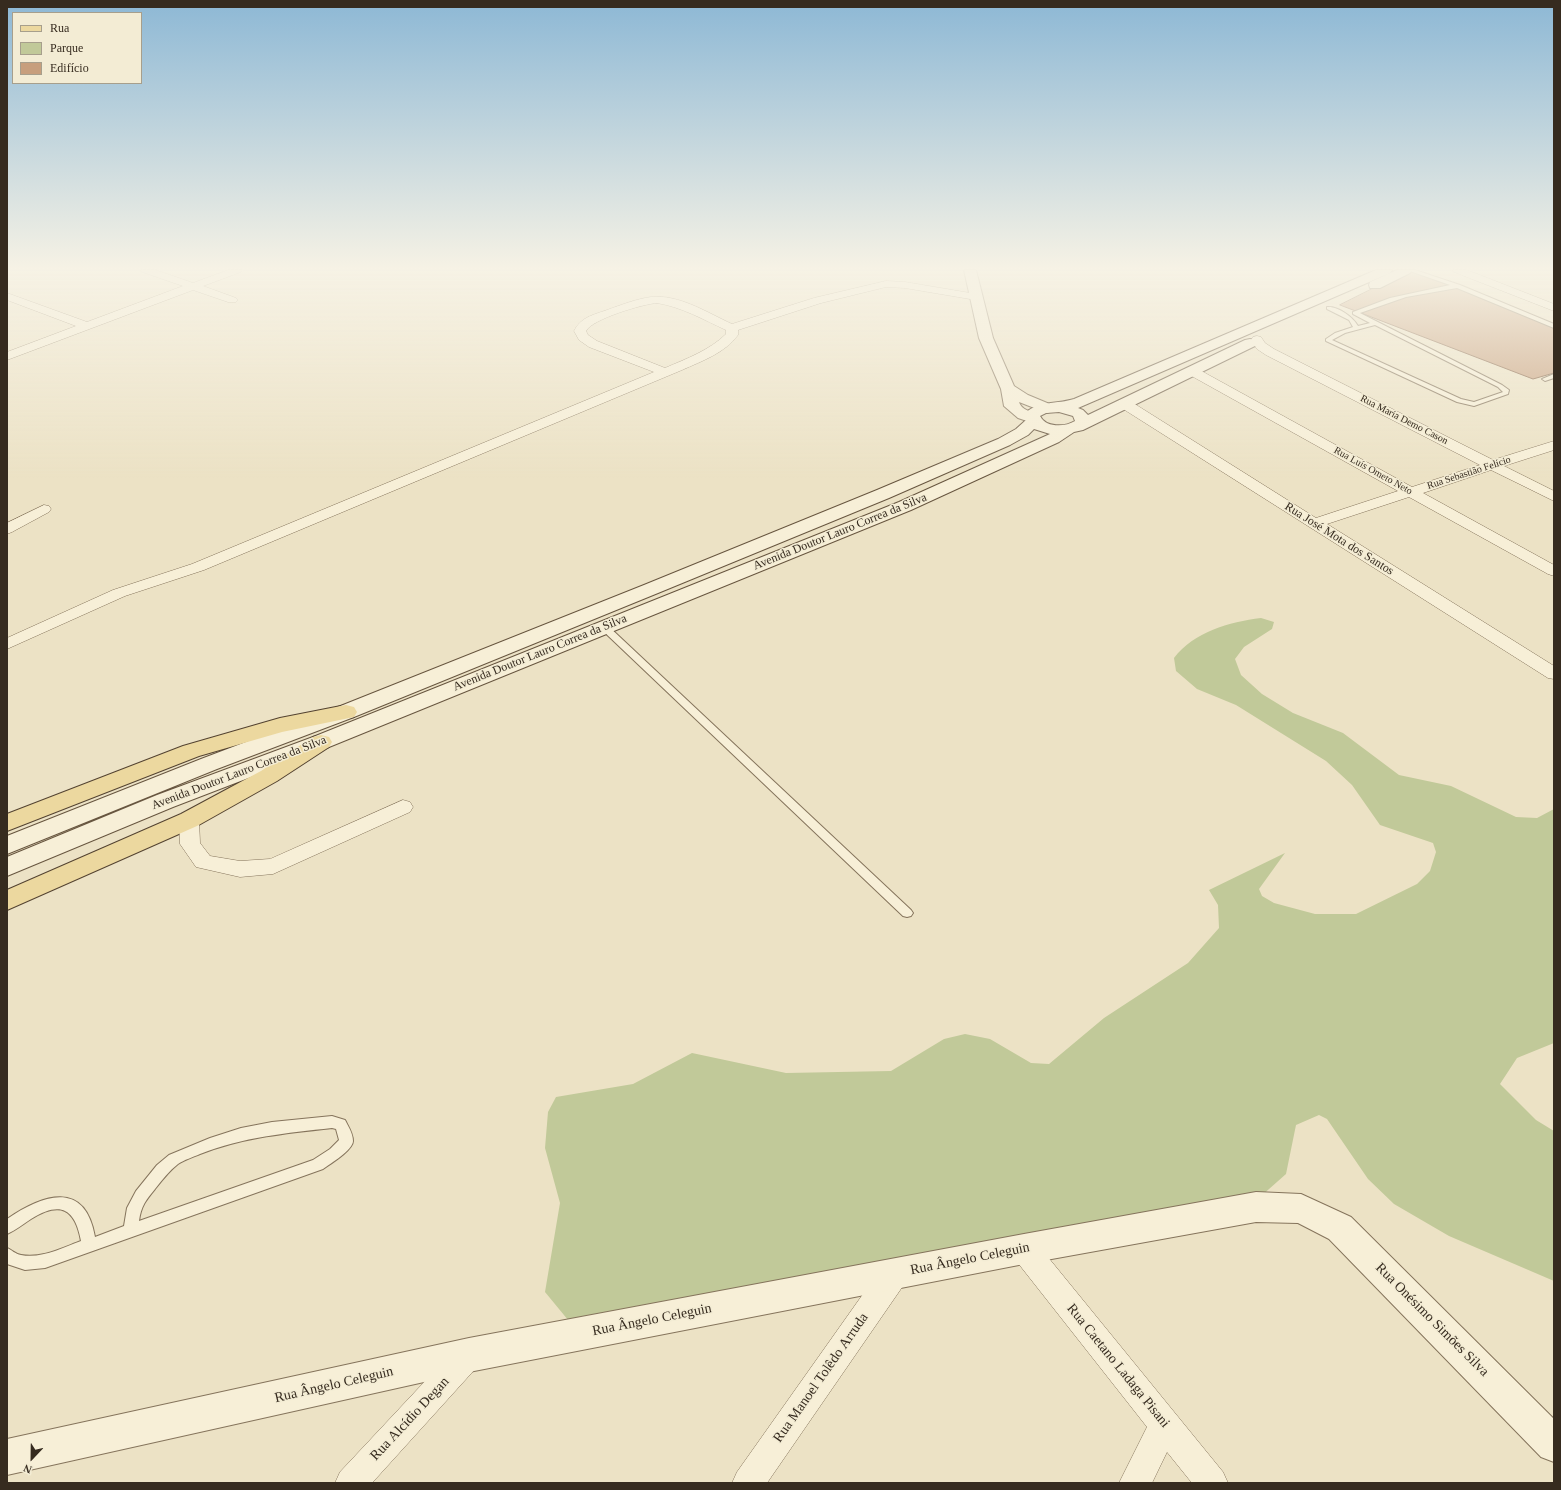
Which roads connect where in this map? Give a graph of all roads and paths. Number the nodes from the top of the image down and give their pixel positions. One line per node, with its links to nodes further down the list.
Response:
1 (51, 340): 9 (street)
2 (587, 340): 11 (street)
3 (727, 340): 11 (street)
4 (987, 340): 15 (main road)
5 (1224, 340): 15 (main road, Avenida Doutor Lauro Correa da Silva)
6 (1258, 340): 10 (main road, Avenida Doutor Lauro Correa da Silva); 18 (street, Rua Maria Demo Cason)
7 (1329, 340): 8 (lane)
8 (1405, 340)
9 (7, 356)
10 (1192, 371): 14 (main road, Avenida Doutor Lauro Correa da Silva); 19 (street, Rua Luís Ometo Neto)
11 (665, 372): 26 (street)
12 (1554, 376): 13 (lane)
13 (1545, 379)
14 (1125, 404): 16 (main road, Avenida Doutor Lauro Correa da Silva); 22 (street, Rua José Mota dos Santos)
15 (1044, 414): 16 (main road); 16 (main road); 28 (main road, Avenida Doutor Lauro Correa da Silva)
16 (1076, 426): 25 (main road, Avenida Doutor Lauro Correa da Silva)
17 (1554, 445): 18 (street, Rua Sebastião Felício)
18 (1492, 465): 19 (street, Rua Sebastião Felício); 20 (street, Rua Maria Demo Cason)
19 (1411, 492): 22 (street, Rua Sebastião Felício); 24 (street, Rua Luís Ometo Neto)
20 (1554, 496)
21 (44, 509): 23 (street)
22 (1315, 523): 27 (street, Rua José Mota dos Santos)
23 (7, 529)
24 (1554, 571)
25 (604, 627): 29 (main road, Avenida Doutor Lauro Correa da Silva); 36 (lane)
26 (7, 644)
27 (1554, 674)
28 (346, 712): 32 (main road); 33 (main road, Avenida Doutor Lauro Correa da Silva)
29 (321, 742): 31 (main road); 34 (main road, Avenida Doutor Lauro Correa da Silva)
30 (403, 807): 31 (street)
31 (189, 820): 35 (main road)
32 (7, 823)
33 (7, 846)
34 (7, 867)
35 (7, 900)
36 (907, 913)
37 (1301, 1209): 41 (main road, Rua Ângelo Celeguin); 46 (main road, Rua Onésimo Simões Silva)
38 (7, 1227): 40 (lane)
39 (131, 1230): 39 (lane); 40 (lane)
40 (89, 1245): 42 (lane)
41 (1024, 1249): 43 (main road, Rua Ângelo Celeguin); 45 (street, Rua Caetano Ladaga Pisani)
42 (7, 1255)
43 (895, 1273): 44 (main road, Rua Ângelo Celeguin); 49 (street, Rua Manoel Tolêdo Arruda)
44 (469, 1355): 47 (main road, Rua Ângelo Celeguin); 48 (street, Rua Alcídio Degan)
45 (1165, 1424): 50 (street); 51 (street, Rua Caetano Ladaga Pisani)
46 (1554, 1444)
47 (7, 1457)
48 (352, 1483)
49 (748, 1483)
50 (1136, 1483)
51 (1212, 1483)

